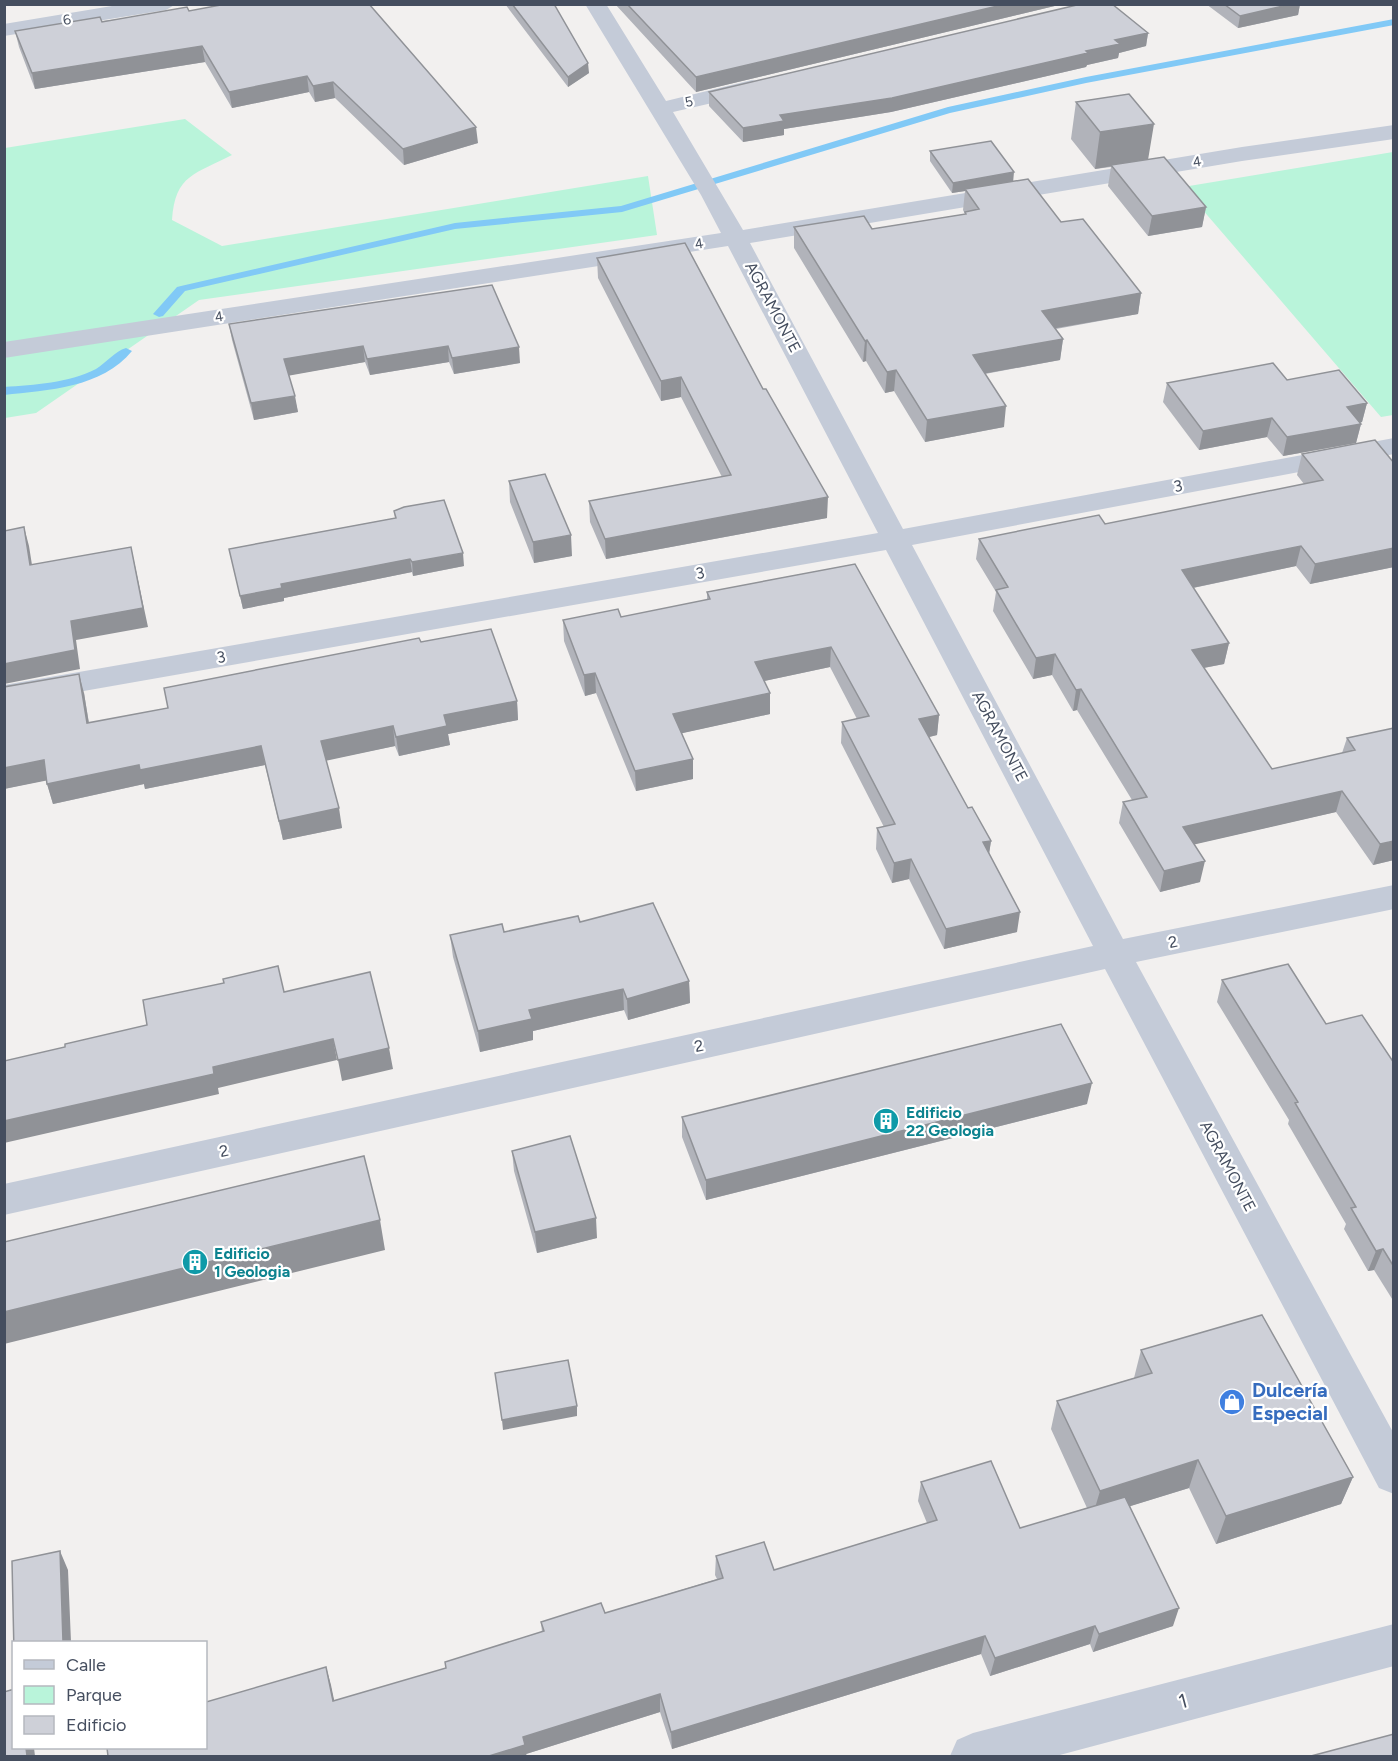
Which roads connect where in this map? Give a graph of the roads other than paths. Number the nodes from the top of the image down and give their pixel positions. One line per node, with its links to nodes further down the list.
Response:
1 (166, 4): 3 (street, 6)
2 (595, 4): 5 (street, AGRAMONTE)
3 (4, 30)
4 (773, 82): 5 (street, 5)
5 (659, 109): 7 (street, AGRAMONTE)
6 (1394, 132): 7 (street, 4)
7 (736, 238): 8 (street, 4); 10 (street, AGRAMONTE)
8 (4, 350)
9 (1394, 446): 10 (street, 3)
10 (897, 539): 11 (street, 3); 13 (street, AGRAMONTE)
11 (4, 695)
12 (1394, 897): 13 (street, 2)
13 (1114, 954): 14 (street, 2); 15 (street, AGRAMONTE)
14 (4, 1200)
15 (1394, 1475)
16 (1394, 1645): 17 (street, 1)
17 (973, 1756)

